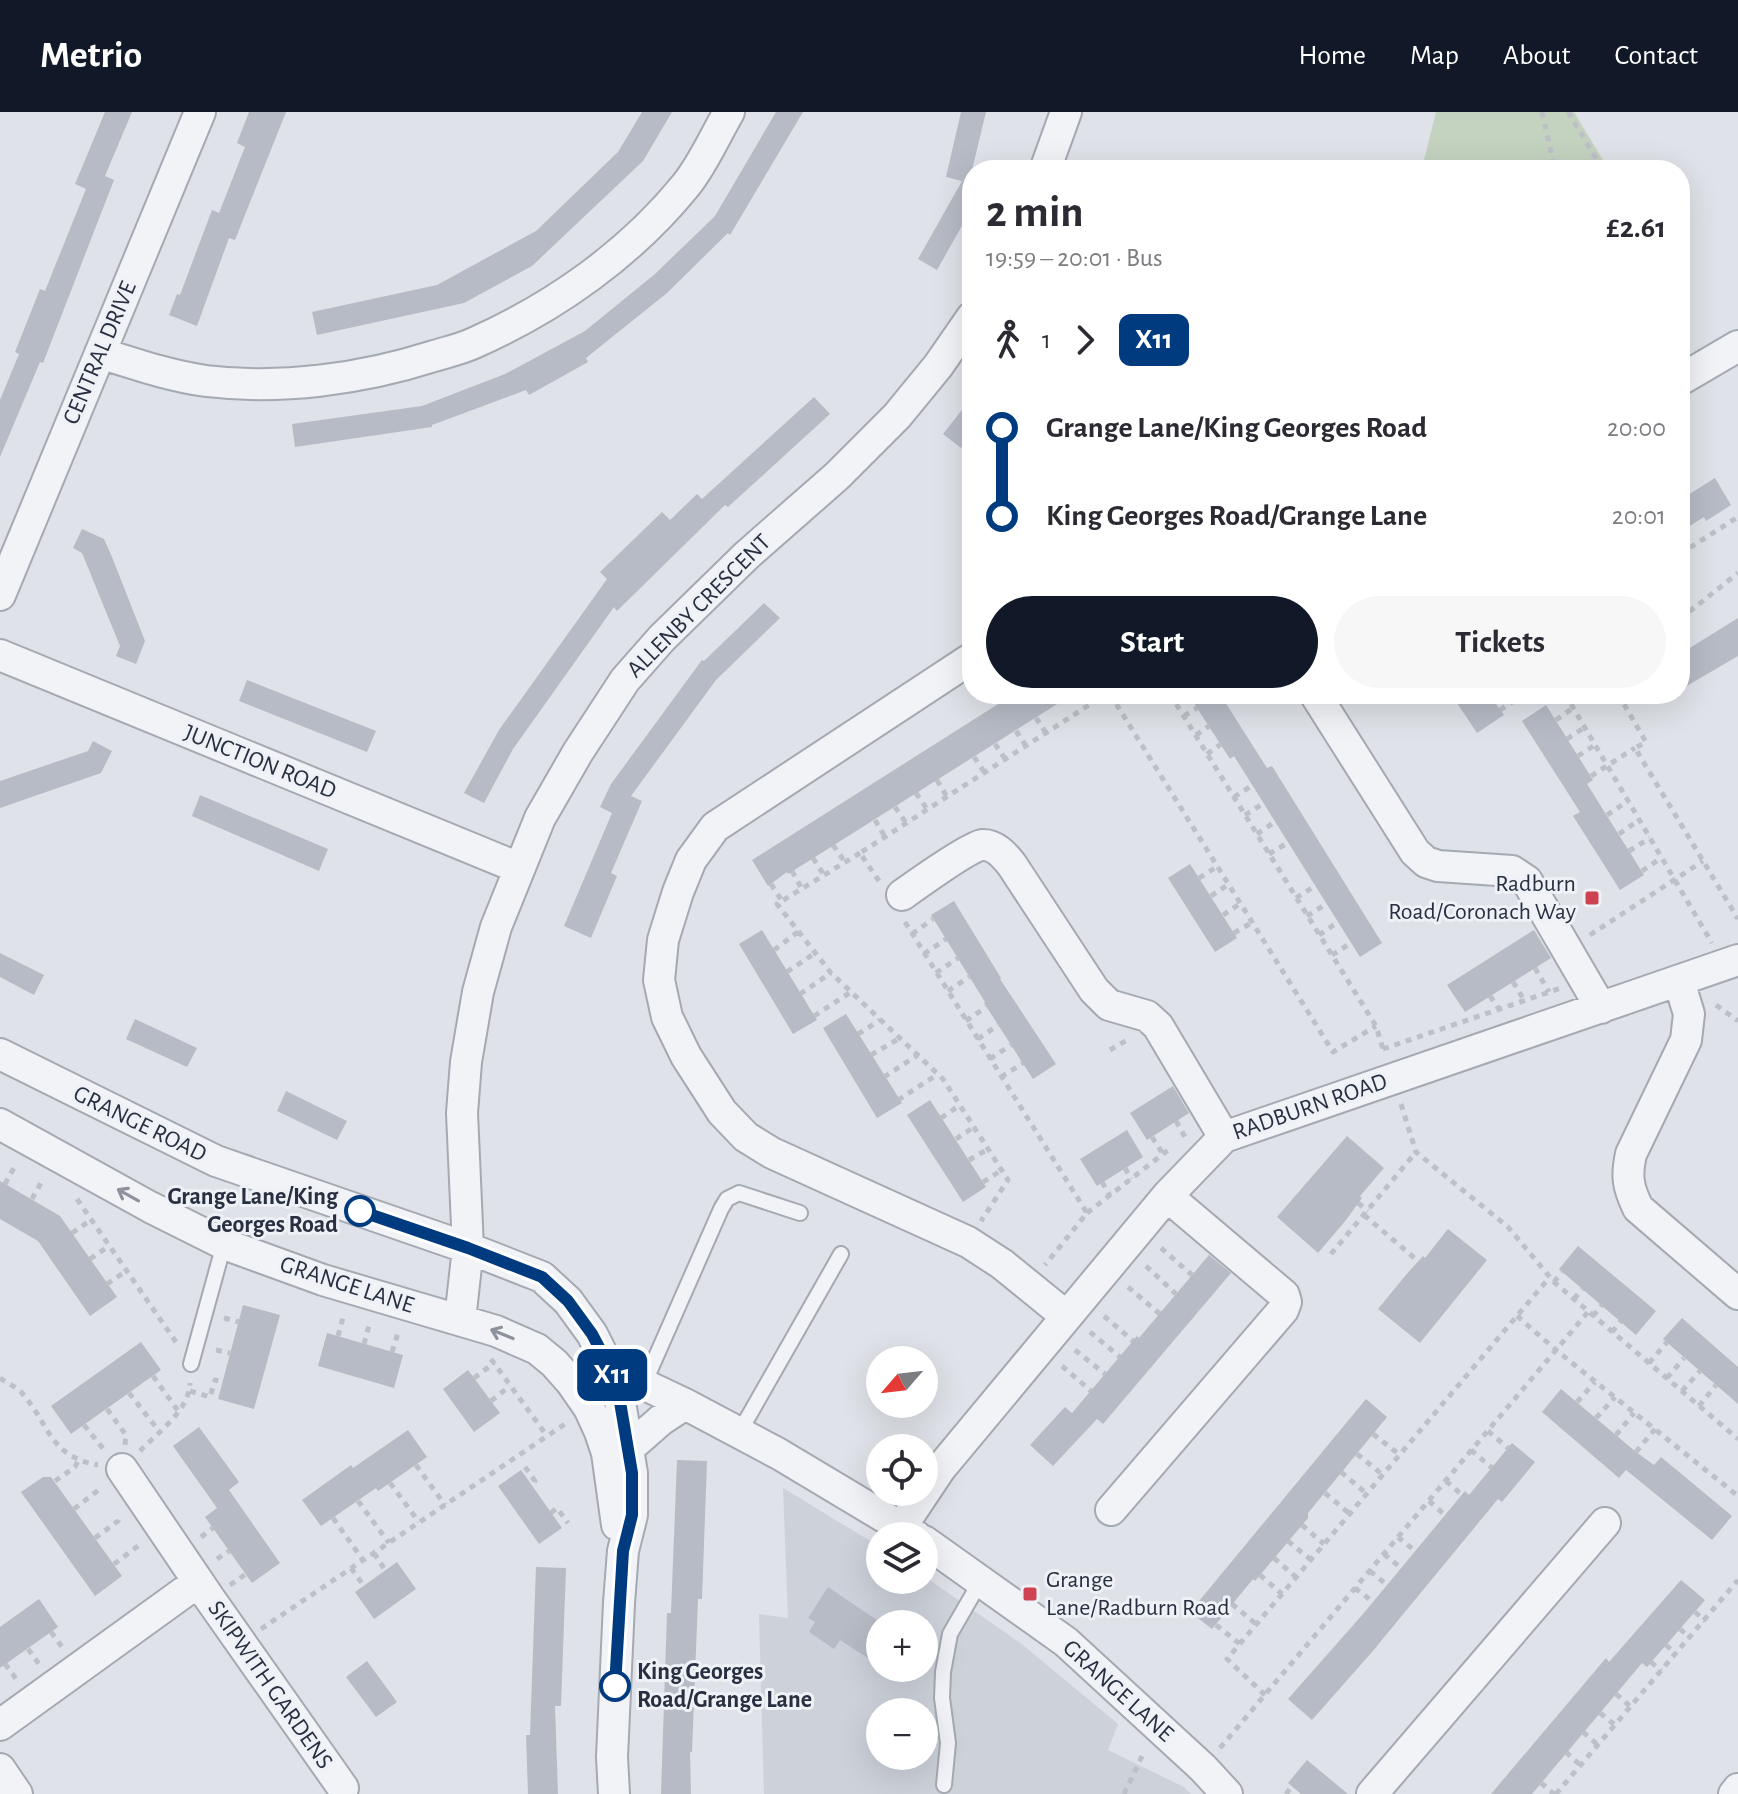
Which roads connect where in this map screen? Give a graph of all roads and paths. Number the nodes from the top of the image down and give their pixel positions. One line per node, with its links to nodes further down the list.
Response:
1 (200, 112): 11 (street, CENTRAL DRIVE)
2 (729, 112): 11 (street)
3 (1066, 112): 6 (street)
4 (1542, 112): 7 (path)
5 (1568, 112): 8 (path)
6 (1049, 160)
7 (1553, 160)
8 (1597, 160)
9 (962, 331): 79 (street, ALLENBY CRESCENT)
10 (1738, 346): 12 (street)
11 (100, 353): 16 (street, CENTRAL DRIVE)
12 (1690, 374)
13 (1738, 517): 14 (path)
14 (1690, 548)
15 (1738, 573): 17 (path)
16 (0, 595)
17 (1690, 611)
18 (0, 655): 79 (street, JUNCTION ROAD)
19 (962, 665): 180 (street)
20 (1092, 704): 35 (path)
21 (1114, 704): 78 (path)
22 (1321, 704): 107 (street)
23 (1509, 704): 28 (path)
24 (1571, 704): 27 (path)
25 (1624, 704): 42 (path)
26 (1197, 708): 29 (path)
27 (1573, 708): 31 (path); 33 (path)
28 (1500, 710)
29 (1184, 716)
30 (1036, 718): 35 (path)
31 (1556, 720)
32 (1209, 726): 36 (path)
33 (1585, 727): 37 (path); 40 (path)
34 (1016, 731): 41 (path)
35 (1046, 733): 41 (path)
36 (1196, 735)
37 (1567, 739)
38 (995, 744): 46 (path)
39 (1221, 744): 43 (path)
40 (1595, 745): 44 (path); 47 (path)
41 (1026, 746): 46 (path)
42 (1635, 748): 47 (path); 76 (path)
43 (1207, 754)
44 (1578, 756)
45 (974, 757): 48 (path)
46 (1005, 759): 48 (path)
47 (1607, 765): 49 (path); 55 (path)
48 (985, 773): 53 (path)
49 (1591, 776)
50 (937, 780): 53 (path)
51 (1253, 785): 54 (path)
52 (916, 793): 58 (path)
53 (947, 797): 58 (path)
54 (1234, 797)
55 (1628, 801): 60 (path); 62 (path)
56 (1264, 803): 59 (path)
57 (895, 807): 64 (path)
58 (927, 809): 64 (path)
59 (1245, 815)
60 (1607, 815)
61 (875, 820): 67 (path)
62 (1639, 820): 66 (path); 68 (path)
63 (1276, 821): 65 (path)
64 (906, 823): 67 (path)
65 (1257, 834)
66 (1619, 834)
67 (885, 837): 72 (path)
68 (1650, 838): 71 (path); 75 (path)
69 (1289, 842): 73 (path)
70 (833, 845): 77 (path)
71 (1629, 851)
72 (860, 853): 77 (path); 90 (path)
73 (1269, 854)
74 (813, 858): 82 (path)
75 (1661, 858): 81 (path); 84 (path)
76 (1703, 861): 84 (path); 98 (path)
77 (845, 862): 82 (path)
78 (1218, 866): 83 (path); 86 (path)
79 (519, 868): 183 (street, ALLENBY CRESCENT)
80 (792, 871): 88 (path)
81 (1642, 871)
82 (824, 875): 88 (path)
83 (1199, 878)
84 (1674, 880): 107 (path); 113 (path)
85 (771, 884): 92 (path)
86 (1229, 884): 89 (path); 93 (path)
87 (1315, 886): 91 (path)
88 (802, 889): 92 (path)
89 (1211, 896)
90 (897, 898): 103 (path); 160 (street)
91 (1296, 898)
92 (782, 901): 101 (path)
93 (1241, 903): 95 (path); 99 (path)
94 (1326, 904): 96 (path)
95 (1223, 915)
96 (1307, 916)
97 (933, 919): 103 (path)
98 (1738, 919)
99 (1253, 922): 102 (path); 137 (path)
100 (1338, 922): 104 (path)
101 (798, 932): 108 (path); 109 (path)
102 (1234, 933)
103 (912, 934): 110 (path)
104 (1319, 935)
105 (946, 939): 110 (path)
106 (1351, 943): 111 (path)
107 (1567, 949): 118 (street)
108 (774, 950)
109 (815, 953): 115 (path); 116 (path)
110 (924, 954): 117 (path)
111 (1332, 955)
112 (958, 958): 117 (path)
113 (1731, 962): 120 (street, RADBURN ROAD)
114 (1535, 968): 124 (path)
115 (787, 972)
116 (831, 973): 123 (path); 125 (path)
117 (936, 973): 122 (path)
118 (1583, 976): 124 (path); 129 (street)
119 (969, 977): 122 (path)
120 (1679, 981): 129 (street, RADBURN ROAD); 198 (street)
121 (1513, 982): 127 (path)
122 (948, 991): 135 (path)
123 (851, 992): 132 (path); 134 (path)
124 (1549, 992): 127 (path)
125 (800, 994)
126 (1490, 996): 130 (path)
127 (1524, 1000): 130 (path)
128 (986, 1007): 135 (path)
129 (1601, 1008): 160 (street, RADBURN ROAD)
130 (1499, 1009): 133 (path)
131 (1468, 1010): 133 (path)
132 (814, 1016)
133 (1473, 1018): 143 (path)
134 (880, 1020): 138 (path); 140 (path)
135 (966, 1021): 141 (path)
136 (998, 1025): 141 (path)
137 (1376, 1026)
138 (858, 1034)
139 (1135, 1035): 144 (path)
140 (900, 1038): 146 (path); 147 (path)
141 (978, 1039): 148 (path)
142 (1011, 1045): 148 (path)
143 (1383, 1049)
144 (1110, 1050)
145 (0, 1054): 183 (street, GRANGE ROAD)
146 (871, 1055)
147 (918, 1055): 150 (path); 151 (path)
148 (990, 1059): 152 (path)
149 (1023, 1063): 152 (path)
150 (938, 1074): 153 (path); 154 (path)
151 (884, 1077)
152 (1001, 1077): 176 (path)
153 (898, 1100)
154 (960, 1105): 155 (path); 158 (path)
155 (941, 1118)
156 (1176, 1121): 164 (path)
157 (0, 1124): 166 (street, GRANGE LANE)
158 (974, 1127): 161 (path); 162 (path)
159 (1152, 1137): 164 (path)
160 (1224, 1137): 173 (street, RADBURN ROAD)
161 (956, 1139)
162 (988, 1149): 165 (path); 168 (path)
163 (1416, 1152): 177 (path)
164 (1163, 1154): 169 (path)
165 (969, 1160)
166 (73, 1165): 178 (path); 181 (street, GRANGE LANE, one-way to 166)
167 (1125, 1168): 169 (path)
168 (1002, 1170): 170 (path); 180 (path)
169 (1131, 1179): 172 (path)
170 (983, 1182)
171 (1102, 1182): 172 (path)
172 (1110, 1196): 176 (path)
173 (1167, 1196): 206 (street, RADBURN ROAD); 276 (street)
174 (1358, 1203): 177 (path)
175 (800, 1213): 228 (lane)
176 (1087, 1213): 194 (path)
177 (1366, 1213): 186 (path); 188 (path)
178 (91, 1220): 179 (path); 182 (path)
179 (72, 1233)
180 (968, 1242): 194 (street)
181 (224, 1244): 205 (street, GRANGE LANE); 216 (lane)
182 (109, 1245): 187 (path); 190 (path)
183 (468, 1248): 205 (street, ALLENBY CRESCENT); 219 (street, GRANGE ROAD)
184 (1161, 1248): 192 (path)
185 (841, 1254): 248 (lane)
186 (1331, 1254)
187 (90, 1259)
188 (1418, 1261)
189 (1146, 1266): 197 (path)
190 (126, 1271): 193 (path); 216 (path)
191 (1562, 1272): 203 (path)
192 (1192, 1275)
193 (107, 1284)
194 (1028, 1285): 206 (street)
195 (1128, 1287): 201 (path)
196 (1582, 1289): 199 (path)
197 (1176, 1294)
198 (1738, 1294)
199 (1574, 1299)
200 (1602, 1305): 211 (path)
201 (1160, 1314)
202 (1104, 1316): 208 (path)
203 (1517, 1316): 211 (path); 257 (path)
204 (1621, 1321): 207 (path)
205 (474, 1324): 214 (path); 222 (street, GRANGE LANE, one-way to 205)
206 (1078, 1324): 212 (path); 283 (street, RADBURN ROAD)
207 (1612, 1332)
208 (1133, 1341)
209 (1667, 1342): 215 (path)
210 (1075, 1350): 220 (path)
211 (1556, 1350): 226 (path); 247 (path)
212 (1120, 1357)
213 (1684, 1358): 225 (path)
214 (494, 1363): 224 (path); 230 (path)
215 (1649, 1363)
216 (191, 1364): 231 (path)
217 (1062, 1366): 232 (path)
218 (1700, 1371): 233 (path)
219 (611, 1372): 222 (street, GRANGE LANE); 228 (street, GRANGE LANE); 253 (street, GRANGE ROAD)
220 (1105, 1374)
221 (153, 1376): 242 (path)
222 (566, 1376): 240 (street, GRANGE LANE)
223 (0, 1378): 258 (path)
224 (474, 1378)
225 (1667, 1378)
226 (1595, 1381): 235 (path); 237 (path)
227 (222, 1382): 231 (path)
228 (644, 1384): 238 (street, GRANGE LANE)
229 (1716, 1385): 239 (path)
230 (510, 1386): 236 (path); 251 (path)
231 (190, 1391): 242 (path)
232 (1091, 1391)
233 (1682, 1391)
234 (129, 1393): 246 (path)
235 (1615, 1397): 243 (path); 244 (path)
236 (491, 1401)
237 (1577, 1402)
238 (685, 1404): 248 (street, GRANGE LANE); 253 (street)
239 (1699, 1406)
240 (589, 1408): 251 (path); 253 (street, GRANGE LANE)
241 (107, 1409): 262 (path)
242 (179, 1412): 246 (path)
243 (1634, 1413): 245 (path); 250 (path)
244 (1596, 1418)
245 (1655, 1429): 255 (path); 272 (path)
246 (159, 1431): 262 (path)
247 (1488, 1431): 252 (path); 254 (path)
248 (739, 1433): 282 (street, GRANGE LANE)
249 (1373, 1434): 257 (path)
250 (1616, 1435)
251 (547, 1436): 275 (path)
252 (1508, 1448)
253 (618, 1450): 344 (street, GRANGE LANE)
254 (1471, 1450): 261 (path); 266 (path)
255 (1636, 1452)
256 (1357, 1454): 264 (path)
257 (1400, 1455): 264 (path)
258 (79, 1459): 262 (path); 265 (path)
259 (416, 1465): 275 (path)
260 (525, 1467): 268 (path)
261 (1492, 1468)
262 (122, 1469): 305 (street, SKIPWITH GARDENS)
263 (1341, 1472): 270 (path)
264 (1383, 1475): 270 (path)
265 (55, 1481)
266 (1446, 1481): 271 (path); 274 (path)
267 (390, 1483): 281 (path)
268 (531, 1484)
269 (1325, 1493): 278 (path)
270 (1367, 1494): 278 (path)
271 (1462, 1495)
272 (1738, 1496)
273 (358, 1501): 289 (path)
274 (1429, 1501): 279 (path); 287 (path)
275 (445, 1505): 281 (path)
276 (1111, 1510)
277 (551, 1513): 284 (path)
278 (1350, 1514): 290 (path)
279 (1445, 1515)
280 (333, 1518): 296 (path)
281 (419, 1522): 289 (path)
282 (894, 1522)
283 (919, 1522)
284 (568, 1523)
285 (1605, 1523): 348 (street)
286 (1302, 1525): 290 (path)
287 (1398, 1537): 292 (path); 294 (path)
288 (1288, 1541): 297 (path)
289 (389, 1543): 293 (path)
290 (1324, 1544): 297 (path)
291 (938, 1551): 306 (street, GRANGE LANE)
292 (1415, 1551)
293 (374, 1553): 296 (path); 300 (path)
294 (1384, 1554): 299 (path); 301 (path)
295 (1274, 1558): 303 (path)
296 (363, 1560): 298 (path)
297 (1311, 1560): 303 (path)
298 (351, 1568): 308 (path); 319 (path)
299 (1401, 1568)
300 (385, 1570)
301 (1370, 1571): 307 (path); 309 (path)
302 (1260, 1575): 310 (path)
303 (1296, 1577): 310 (path)
304 (1738, 1580): 314 (path)
305 (198, 1582): 319 (street, SKIPWITH GARDENS); 329 (street, SKIPWITH GARDENS)
306 (980, 1582): 331 (street, GRANGE LANE); 339 (lane)
307 (1387, 1585)
308 (364, 1586)
309 (1355, 1588): 311 (path); 326 (path)
310 (1282, 1594): 315 (path)
311 (1373, 1602)
312 (1232, 1604): 315 (path)
313 (1695, 1612): 314 (path)
314 (1705, 1621): 318 (path)
315 (1257, 1624): 320 (path)
316 (1216, 1625): 320 (path)
317 (1680, 1629): 318 (path)
318 (1690, 1638): 322 (path)
319 (241, 1643): 341 (street, SKIPWITH GARDENS)
320 (1240, 1644): 326 (path)
321 (1666, 1645): 322 (path)
322 (1676, 1654): 324 (path)
323 (1651, 1662): 324 (path)
324 (1661, 1671): 327 (path)
325 (1616, 1694): 327 (path)
326 (1265, 1695): 336 (path)
327 (1631, 1707): 330 (path)
328 (1600, 1713): 330 (path)
329 (0, 1725)
330 (1615, 1725): 333 (path)
331 (1157, 1726): 336 (street, GRANGE LANE); 345 (path)
332 (1583, 1732): 333 (path)
333 (1598, 1745): 335 (path)
334 (1566, 1752): 335 (path)
335 (1580, 1765): 349 (path)
336 (1203, 1768): 346 (street, GRANGE LANE)
337 (0, 1769): 343 (street)
338 (1541, 1783): 349 (path)
339 (944, 1785)
340 (1292, 1786): 347 (path)
341 (343, 1788)
342 (1738, 1789): 350 (street)
343 (17, 1794)
344 (614, 1794)
345 (1124, 1794)
346 (1227, 1794)
347 (1286, 1794)
348 (1372, 1794)
349 (1555, 1794)
350 (1734, 1794)

